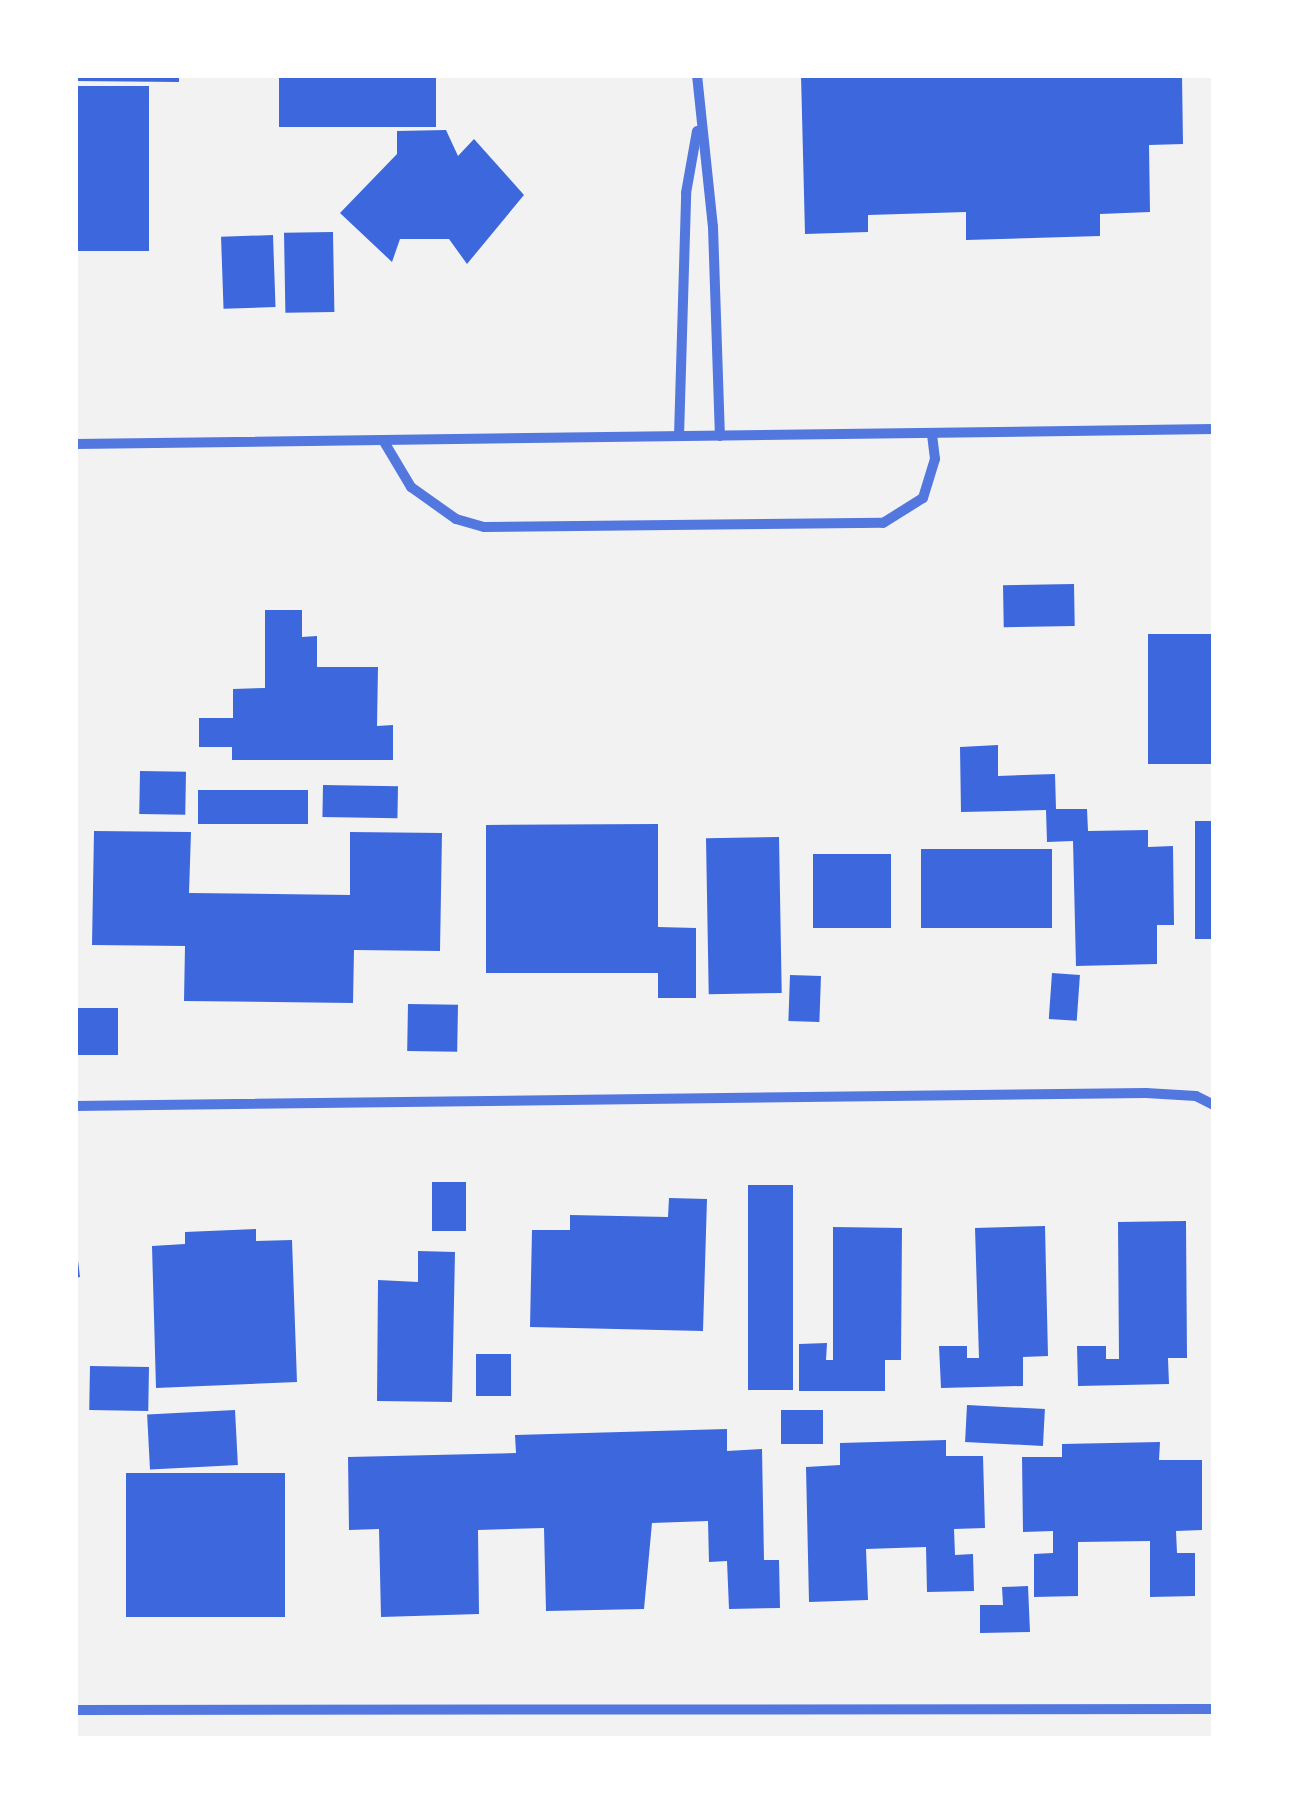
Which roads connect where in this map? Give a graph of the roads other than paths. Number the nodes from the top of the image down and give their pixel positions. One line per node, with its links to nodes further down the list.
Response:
1 (697, 75): 2 (street)
2 (698, 126): 5 (street); 6 (street)
3 (1214, 429): 4 (street)
4 (932, 433): 6 (street); 7 (street)
5 (680, 436): 6 (street); 7 (street)
6 (720, 436)
7 (383, 440): 8 (street)
8 (75, 444)
9 (1214, 1105): 10 (street)
10 (75, 1106)
11 (1214, 1709): 12 (street)
12 (75, 1710)

